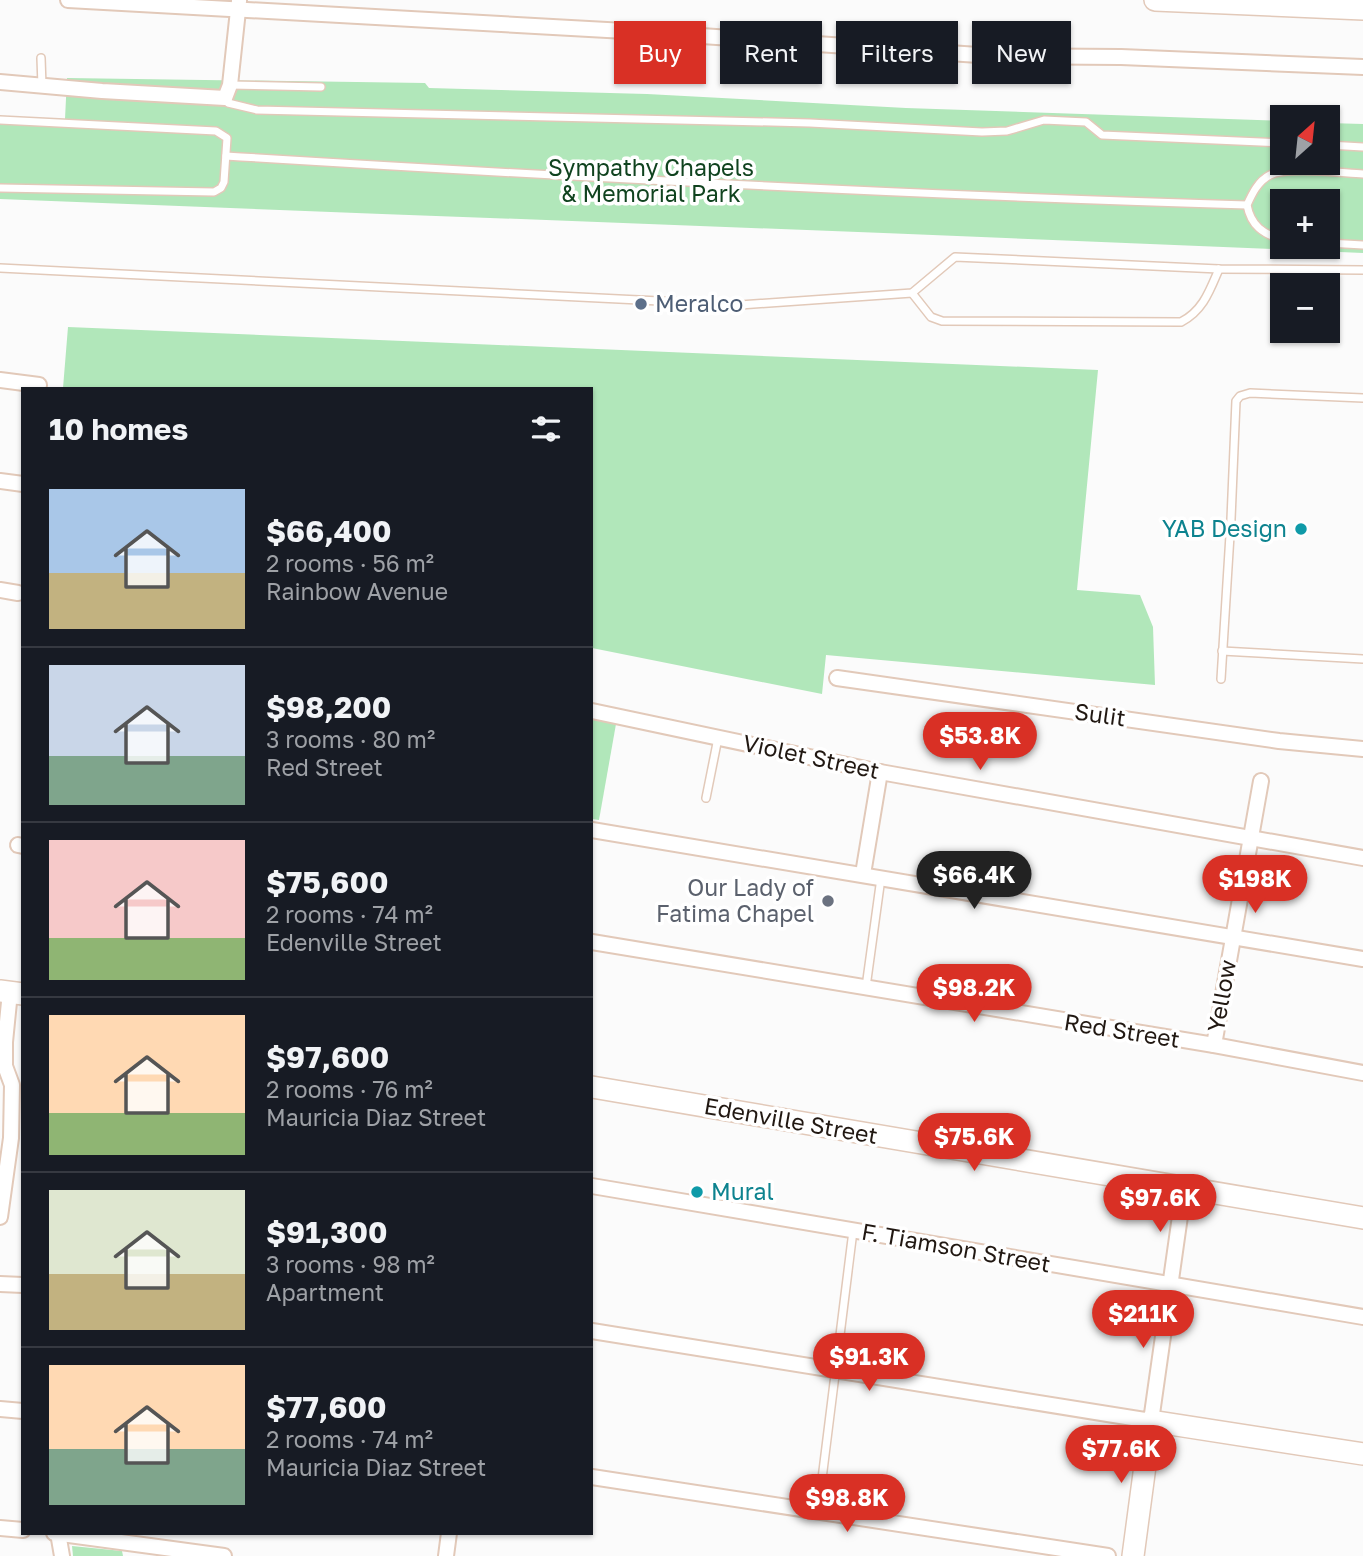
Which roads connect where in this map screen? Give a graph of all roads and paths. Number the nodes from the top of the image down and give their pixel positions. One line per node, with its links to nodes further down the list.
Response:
1 (68, 0): 3 (street)
2 (1155, 0): 4 (street)
3 (239, 4): 6 (street); 10 (street)
4 (1363, 9)
5 (41, 58): 8 (lane)
6 (1363, 67)
7 (0, 82): 8 (street)
8 (42, 86): 10 (street)
9 (321, 87): 10 (lane)
10 (228, 91): 12 (lane)
11 (0, 120): 15 (lane)
12 (1270, 142)
13 (1340, 146): 14 (lane)
14 (1363, 147)
15 (226, 156): 17 (lane); 18 (lane)
16 (1363, 174): 18 (lane)
17 (0, 188)
18 (1247, 205): 19 (lane)
19 (1270, 234)
20 (1340, 244): 21 (lane)
21 (1363, 245)
22 (0, 268): 25 (lane)
23 (1219, 269): 24 (lane); 25 (lane); 25 (lane)
24 (1363, 270)
25 (912, 293)
26 (0, 380): 27 (street)
27 (39, 385)
28 (1363, 398): 33 (lane)
29 (0, 481): 30 (street)
30 (21, 484)
31 (0, 590): 32 (street)
32 (18, 593)
33 (1222, 651): 34 (lane); 36 (lane)
34 (1363, 659)
35 (838, 678): 39 (street, Sulit)
36 (1220, 679)
37 (593, 711): 38 (street, Violet Street)
38 (718, 738): 40 (street, Violet Street); 42 (lane)
39 (1363, 749)
40 (880, 772): 44 (street, Violet Street); 46 (street)
41 (1261, 781): 44 (street, Yellow)
42 (706, 798)
43 (593, 830): 46 (street)
44 (1252, 839): 45 (street, Violet Street); 48 (street, Yellow)
45 (1363, 858)
46 (863, 874): 47 (street)
47 (881, 877): 48 (street); 51 (lane)
48 (1233, 937): 50 (street); 53 (street, Yellow)
49 (593, 943): 51 (street, Red Street)
50 (1363, 959)
51 (866, 989): 53 (street, Red Street)
52 (11, 992): 56 (street)
53 (1214, 1045): 54 (street, Red Street)
54 (1363, 1073)
55 (593, 1087): 58 (street, Edenville Street)
56 (6, 1137): 59 (street)
57 (593, 1186): 61 (street, F. Tiamson Street)
58 (1184, 1188): 60 (street, Edenville Street); 64 (street)
59 (0, 1217)
60 (1363, 1218)
61 (853, 1231): 64 (street, F. Tiamson Street); 67 (lane)
62 (0, 1284): 63 (street)
63 (21, 1285)
64 (1170, 1285): 65 (street, F. Tiamson Street); 70 (street)
65 (1363, 1317)
66 (593, 1331): 67 (street)
67 (834, 1370): 70 (street); 73 (lane)
68 (0, 1409): 69 (street)
69 (21, 1411)
70 (1152, 1421): 71 (street); 84 (street)
71 (1363, 1454)
72 (593, 1476): 73 (street)
73 (818, 1511): 83 (street)
74 (0, 1528): 75 (street)
75 (21, 1530)
76 (57, 1535): 80 (street)
77 (69, 1535): 79 (street)
78 (449, 1535): 82 (street)
79 (190, 1554): 81 (street)
80 (62, 1556)
81 (225, 1556)
82 (446, 1556)
83 (1108, 1556)
84 (1133, 1556)

